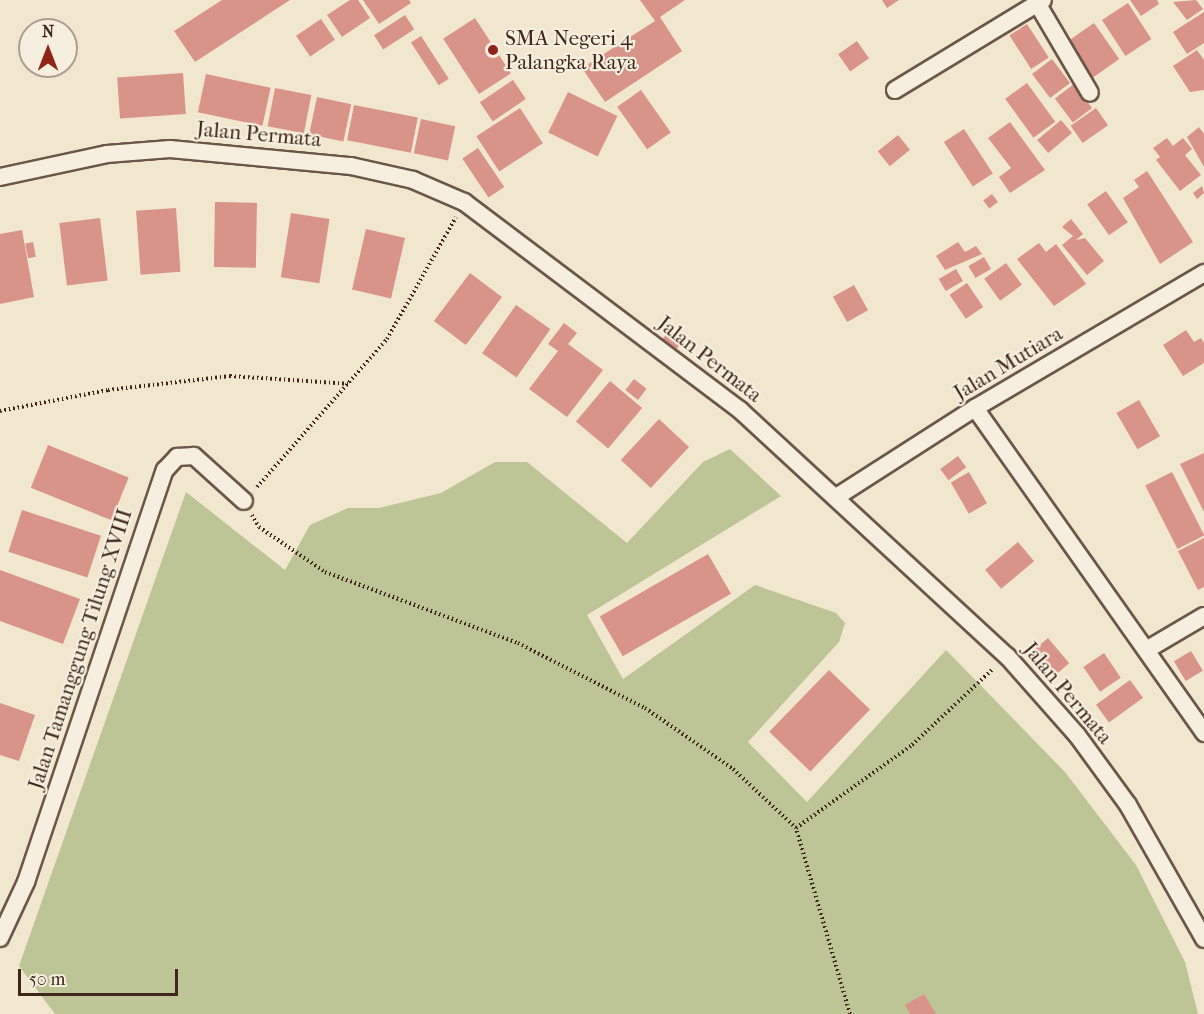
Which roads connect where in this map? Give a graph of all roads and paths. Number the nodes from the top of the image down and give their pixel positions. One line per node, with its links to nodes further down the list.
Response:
1 (1040, 2): 2 (street); 3 (street)
2 (895, 90)
3 (1090, 93)
4 (0, 177): 5 (street, Jalan Permata)
5 (464, 202): 7 (path); 10 (street, Jalan Permata)
6 (1204, 273): 8 (street, Jalan Mutiara)
7 (351, 384): 9 (path); 11 (path)
8 (975, 408): 10 (street, Jalan Mutiara); 13 (street)
9 (0, 411)
10 (838, 496): 14 (street, Jalan Permata)
11 (244, 501): 16 (path); 18 (street, Jalan Tamanggung Tilung XVIII)
12 (1204, 616): 13 (street)
13 (1148, 650): 15 (street)
14 (1007, 656): 16 (path); 20 (street, Jalan Permata)
15 (1204, 733)
16 (796, 828): 21 (path)
17 (0, 905): 18 (street)
18 (10, 921): 19 (street, Jalan Tamanggung Tilung XVIII)
19 (0, 938)
20 (1204, 939)
21 (850, 1014)

